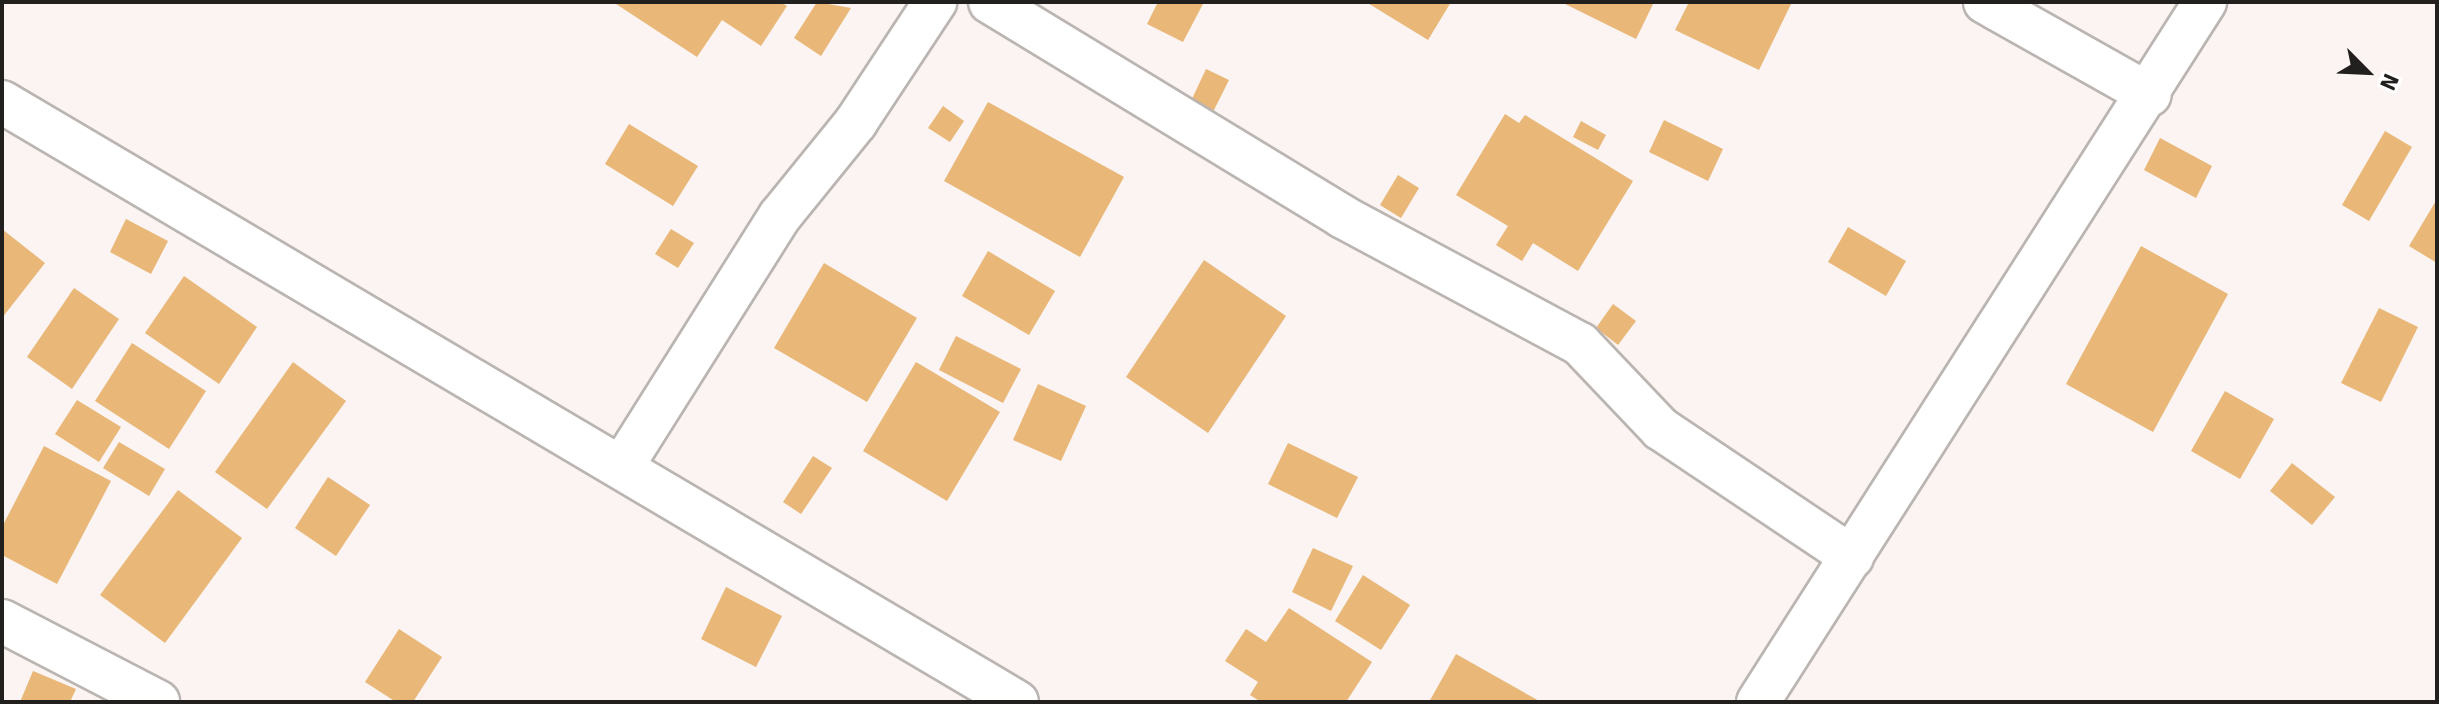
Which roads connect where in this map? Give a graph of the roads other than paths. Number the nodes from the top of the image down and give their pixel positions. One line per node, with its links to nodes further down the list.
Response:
1 (935, 2): 7 (street)
2 (990, 2): 8 (street)
3 (1985, 2): 5 (street)
4 (2205, 2): 5 (street)
5 (2150, 95): 8 (street)
6 (2, 102): 7 (street)
7 (623, 465): 11 (street)
8 (1852, 557): 12 (street)
9 (2, 621): 10 (street)
10 (158, 702)
11 (1017, 702)
12 (1758, 702)

